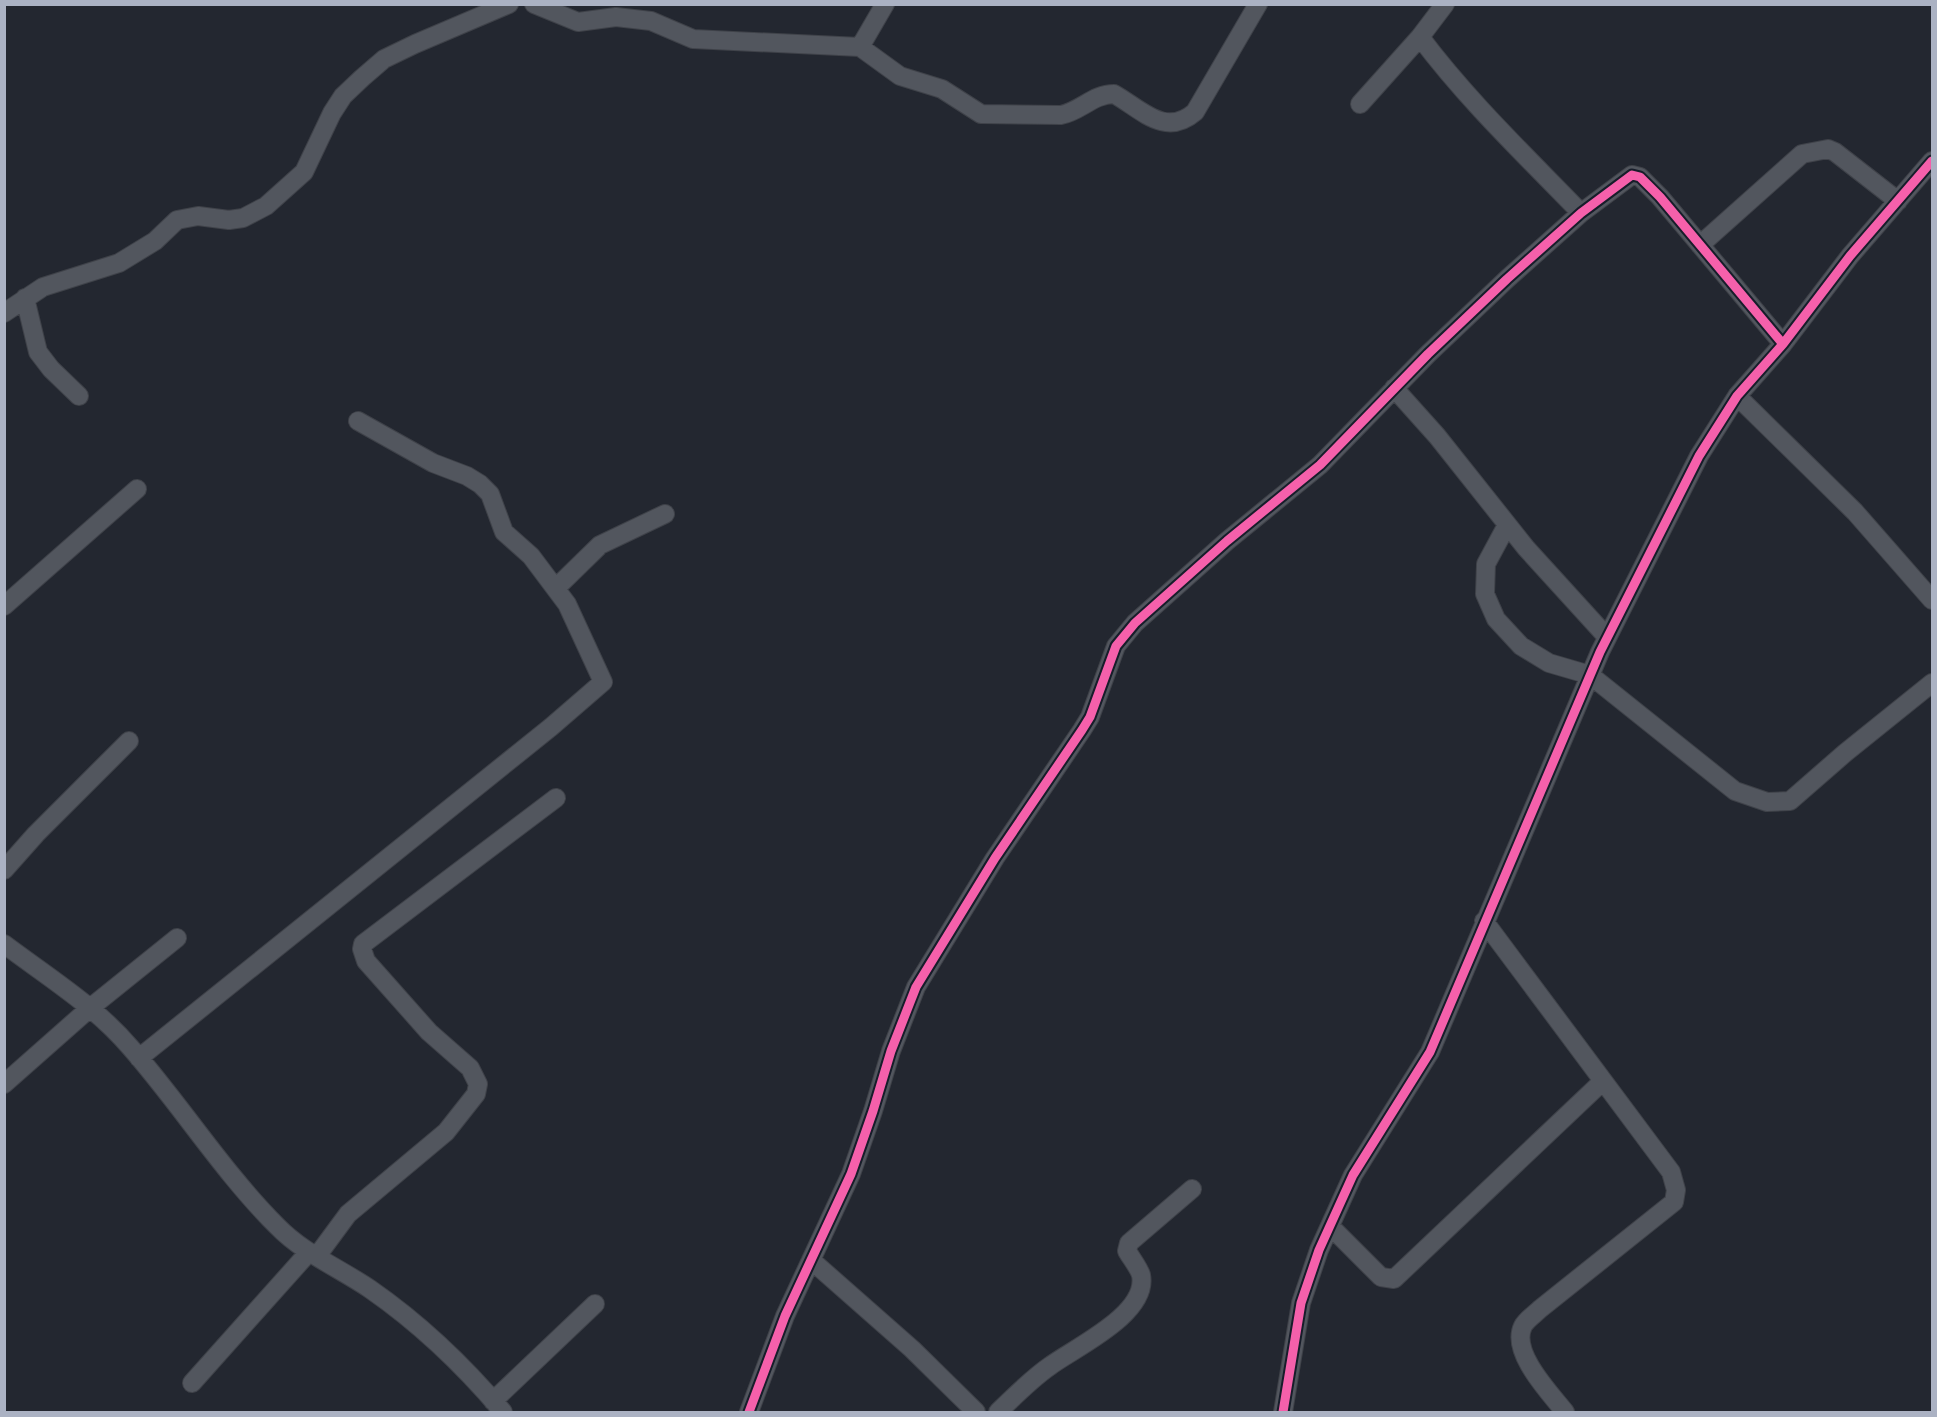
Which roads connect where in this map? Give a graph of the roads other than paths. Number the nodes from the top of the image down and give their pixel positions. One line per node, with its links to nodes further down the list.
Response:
1 (509, 4): 15 (street)
2 (534, 4): 7 (street)
3 (659, 4): 7 (street)
4 (885, 4): 9 (street)
5 (1258, 4): 9 (street)
6 (1445, 4): 8 (street)
7 (651, 21): 9 (street)
8 (1420, 37): 10 (street); 13 (street)
9 (860, 47)
10 (1360, 104)
11 (1932, 161): 12 (street)
12 (1898, 201): 14 (street); 17 (street)
13 (1581, 213): 14 (street); 18 (street)
14 (1700, 245): 17 (street)
15 (25, 298): 16 (street); 19 (street)
16 (4, 313)
17 (1783, 344): 20 (street)
18 (1394, 388): 24 (street); 44 (street)
19 (79, 396)
20 (1737, 396): 26 (street); 28 (street)
21 (358, 421): 25 (street)
22 (137, 489): 27 (street)
23 (665, 514): 25 (street)
24 (1507, 525): 28 (street); 29 (street)
25 (557, 587): 38 (street)
26 (1932, 600)
27 (4, 606)
28 (1607, 637): 29 (street)
29 (1590, 675): 30 (street); 34 (street)
30 (1932, 683)
31 (129, 741): 33 (street)
32 (556, 798): 43 (street)
33 (4, 870)
34 (1484, 921): 39 (street); 42 (street)
35 (177, 938): 37 (street)
36 (4, 944): 37 (street)
37 (90, 1008): 38 (street); 40 (street)
38 (139, 1058): 43 (street)
39 (1603, 1081): 42 (street); 52 (street)
40 (4, 1084)
41 (1192, 1189): 50 (street)
42 (1330, 1226): 51 (street)
43 (313, 1254): 46 (street); 47 (street)
44 (811, 1260): 48 (street); 49 (street)
45 (595, 1304): 47 (street)
46 (192, 1383)
47 (498, 1408)
48 (750, 1413)
49 (976, 1413)
50 (998, 1413)
51 (1283, 1413)
52 (1565, 1413)

